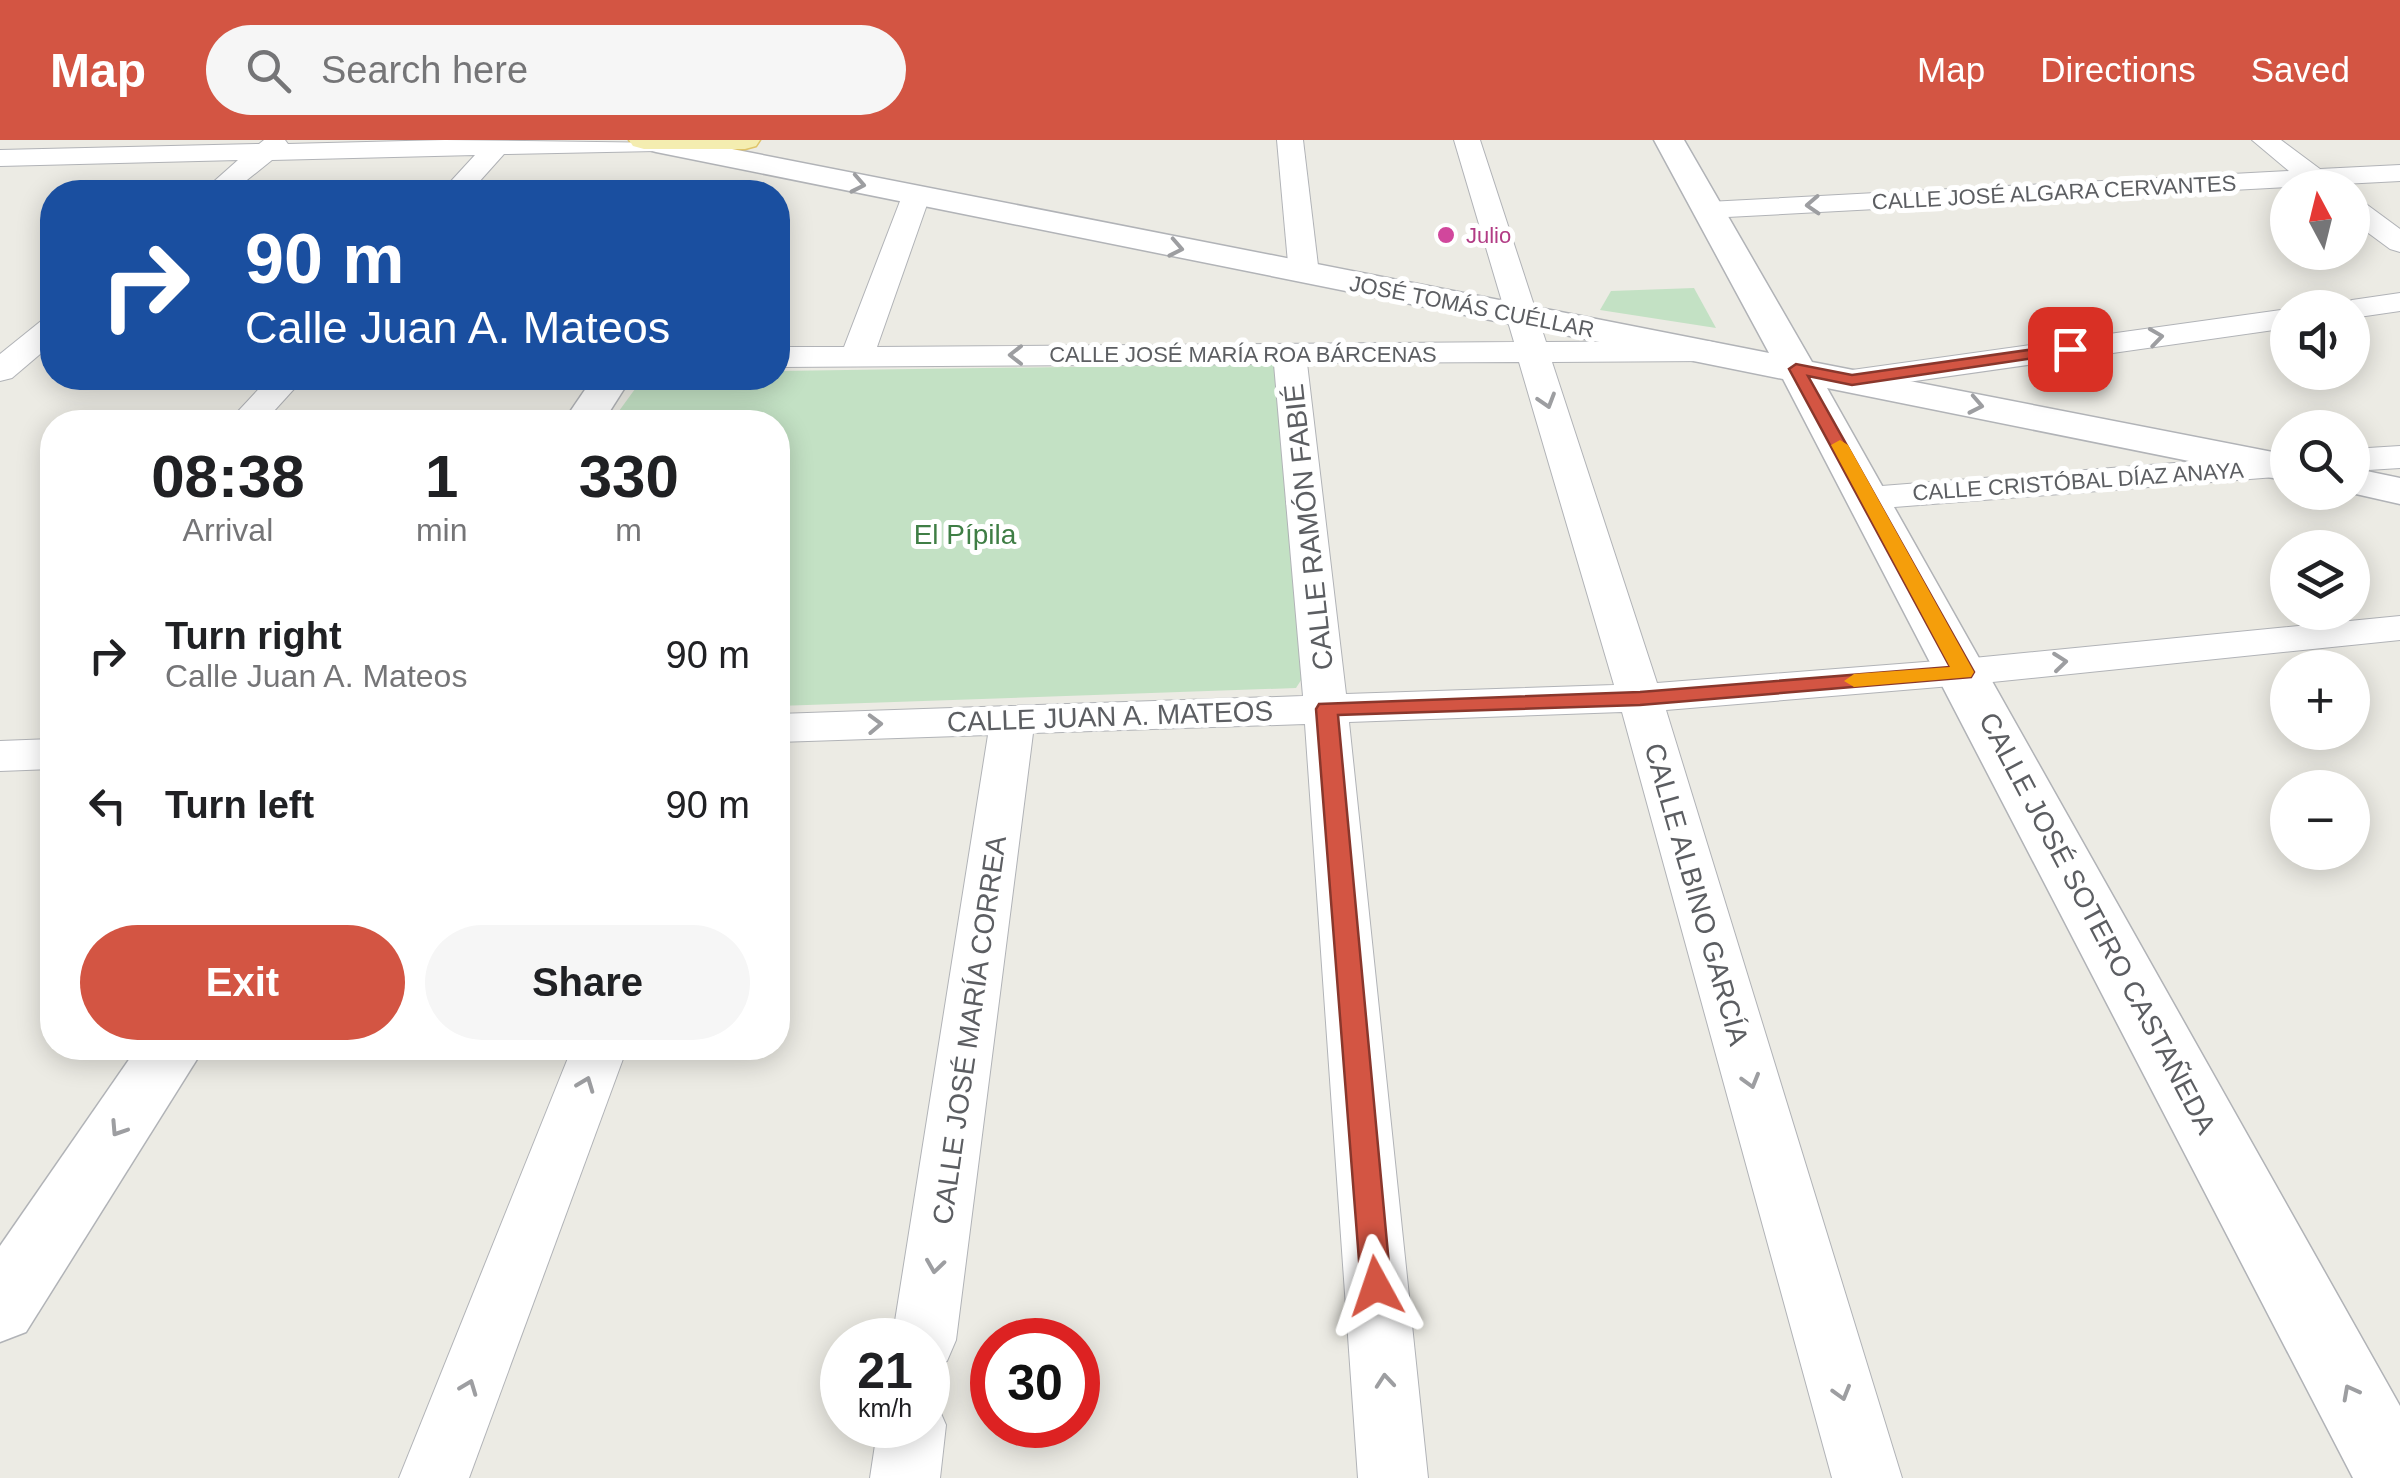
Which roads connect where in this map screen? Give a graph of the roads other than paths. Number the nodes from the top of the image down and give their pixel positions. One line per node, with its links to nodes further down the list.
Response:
1 (65, 140): 9 (street)
2 (1290, 140): 23 (street)
3 (1468, 140): 27 (street, CALLE ALBINO GARCÍA)
4 (1669, 140): 20 (street, CALLE JOSÉ SOTERO CASTAÑEDA)
5 (2265, 140): 12 (street)
6 (650, 141): 7 (street); 11 (street, JOSÉ TOMÁS CUÉLLAR)
7 (499, 144): 8 (street); 16 (street)
8 (273, 146): 9 (street); 15 (street)
9 (40, 157): 10 (street); 17 (street)
10 (0, 158)
11 (757, 159): 19 (street, JOSÉ TOMÁS CUÉLLAR, one-way to 19)
12 (2303, 170)
13 (2400, 174): 14 (street, CALLE JOSÉ ALGARA CERVANTES)
14 (2370, 177)
15 (231, 180)
16 (466, 180)
17 (0, 184)
18 (2270, 185): 20 (street, CALLE JOSÉ ALGARA CERVANTES, one-way to 20)
19 (916, 196): 23 (street, JOSÉ TOMÁS CUÉLLAR, one-way to 23); 30 (street)
20 (1708, 210): 34 (street, CALLE JOSÉ SOTERO CASTAÑEDA)
21 (2370, 220): 22 (street)
22 (2400, 243)
23 (1304, 274): 27 (street, JOSÉ TOMÁS CUÉLLAR)
24 (2400, 302): 25 (street)
25 (2370, 306)
26 (2270, 320): 34 (street, one-way to 26)
27 (1527, 334): 29 (street, CALLE JOSÉ MARÍA ROA BÁRCENAS); 34 (street, JOSÉ TOMÁS CUÉLLAR); 46 (street, CALLE ALBINO GARCÍA, one-way to 46)
28 (40, 337): 33 (street)
29 (1290, 354): 30 (street, CALLE JOSÉ MARÍA ROA BÁRCENAS, one-way to 30); 47 (street, CALLE RAMÓN FABIÉ)
30 (857, 356): 31 (street, CALLE JOSÉ MARÍA ROA BÁRCENAS)
31 (790, 357)
32 (40, 362): 33 (street)
33 (4, 364)
34 (1824, 374): 39 (street, JOSÉ TOMÁS CUÉLLAR, one-way to 39); 43 (street, CALLE JOSÉ SOTERO CASTAÑEDA)
35 (276, 390): 36 (street)
36 (256, 410)
37 (2400, 456): 38 (street)
38 (2370, 458)
39 (2270, 463)
40 (2270, 467): 43 (street, CALLE CRISTÓBAL DÍAZ ANAYA)
41 (2370, 485): 42 (street)
42 (2400, 491)
43 (1870, 498): 45 (street, CALLE JOSÉ SOTERO CASTAÑEDA)
44 (2400, 628): 45 (street, CALLE JUAN A. MATEOS, one-way to 44)
45 (1964, 672): 46 (street, CALLE JUAN A. MATEOS); 61 (street, CALLE JOSÉ SOTERO CASTAÑEDA, one-way to 45)
46 (1640, 698): 47 (street, CALLE JUAN A. MATEOS); 60 (street, CALLE ALBINO GARCÍA, one-way to 60)
47 (1326, 709): 48 (street, CALLE JUAN A. MATEOS); 59 (street, CALLE RAMÓN FABIÉ, one-way to 47)
48 (1013, 719): 49 (street, CALLE JUAN A. MATEOS, one-way to 48); 55 (street, CALLE JOSÉ MARÍA CORREA, one-way to 55)
49 (790, 728)
50 (40, 754): 51 (street)
51 (0, 756)
52 (164, 1060): 54 (street, one-way to 54)
53 (595, 1060): 57 (street, one-way to 53)
54 (0, 1308)
55 (927, 1318)
56 (909, 1448): 58 (street)
57 (434, 1478)
58 (905, 1478)
59 (1393, 1478)
60 (1867, 1478)
61 (2396, 1478)

